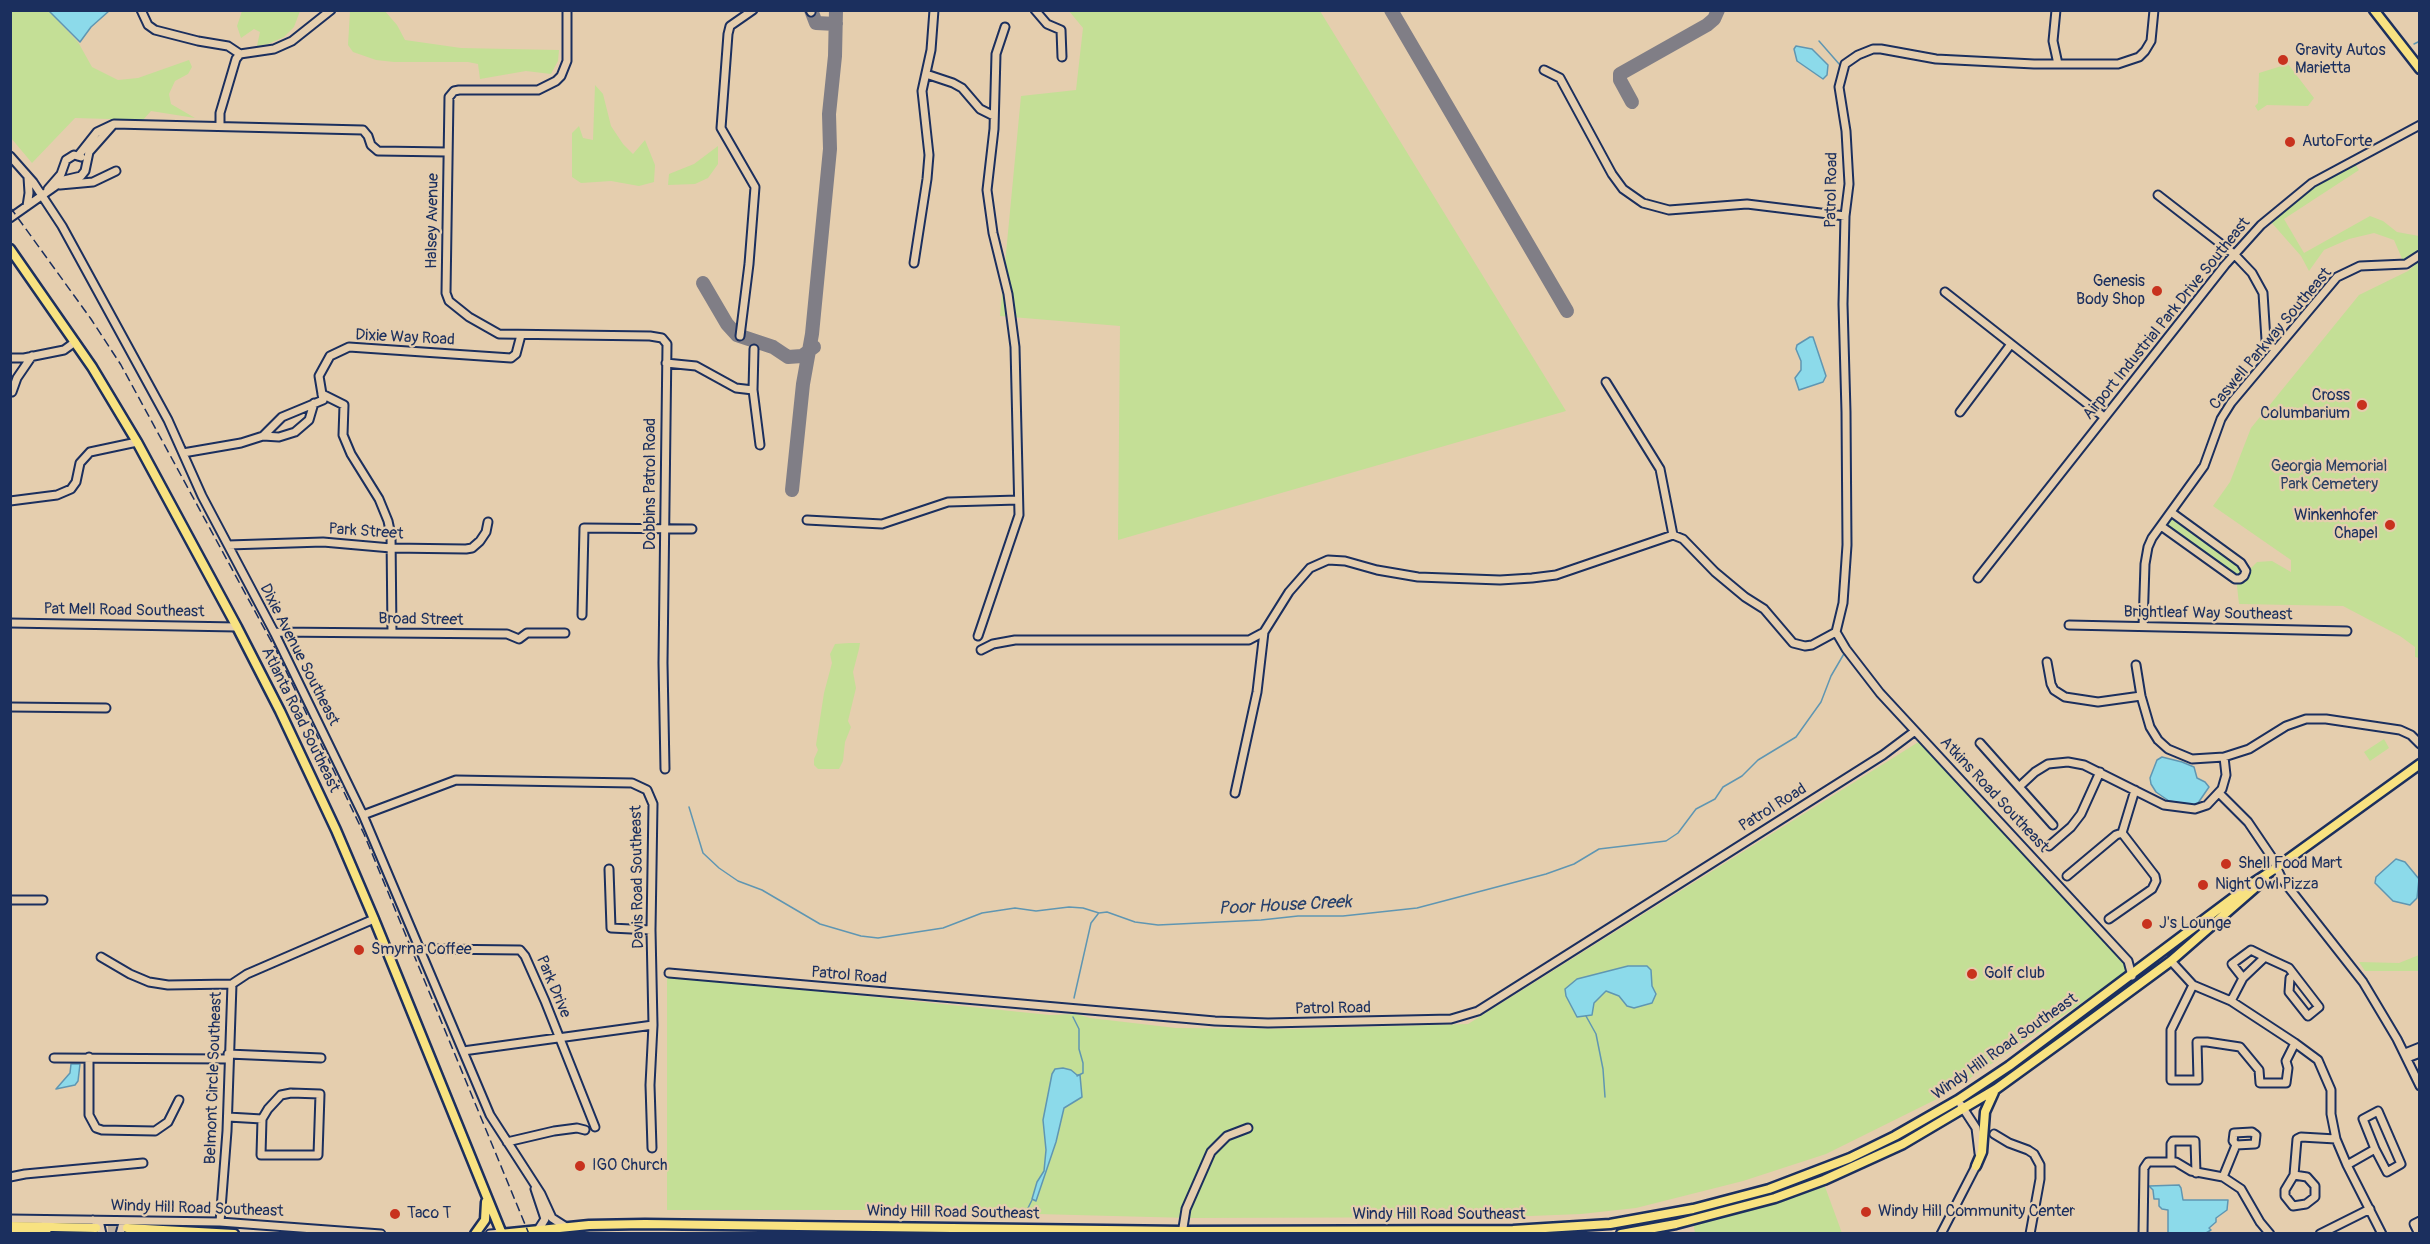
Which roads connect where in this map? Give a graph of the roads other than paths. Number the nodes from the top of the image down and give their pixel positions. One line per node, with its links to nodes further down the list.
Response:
1 (141, 10): 11 (street)
2 (331, 10): 11 (street)
3 (567, 10): 21 (street, Halsey Avenue)
4 (753, 10): 41 (street)
5 (934, 10): 16 (street)
6 (1035, 10): 12 (street)
7 (2056, 10): 13 (street)
8 (2154, 10): 13 (street, Patrol Road)
9 (2374, 10): 14 (main road)
10 (1005, 27): 17 (street)
11 (240, 54): 20 (street)
12 (1062, 57)
13 (2058, 64): 33 (street, Patrol Road)
14 (2420, 69)
15 (1544, 70): 33 (street)
16 (926, 74): 17 (street); 38 (street)
17 (994, 116): 61 (street)
18 (114, 124): 20 (street); 23 (street); 24 (street)
19 (2420, 125): 36 (street, Airport Industrial Park Drive Southeast)
20 (220, 126): 21 (street)
21 (447, 152): 40 (street, Halsey Avenue)
22 (10, 156): 27 (street, Dixie Avenue Southeast)
23 (78, 156): 24 (street); 25 (street)
24 (85, 162): 28 (street)
25 (64, 168): 28 (street); 30 (street)
26 (116, 171): 29 (street)
27 (28, 177): 30 (street, Dixie Avenue Southeast); 32 (street)
28 (72, 178): 29 (street)
29 (60, 185): 30 (street)
30 (42, 195): 32 (street); 60 (street, Dixie Avenue Southeast)
31 (2158, 195): 36 (street)
32 (27, 206): 34 (street)
33 (1845, 216): 81 (street, Patrol Road)
34 (10, 218)
35 (10, 249): 42 (main road, Atlanta Road Southeast)
36 (2234, 254): 46 (street); 56 (street, Airport Industrial Park Drive Southeast)
37 (2420, 255): 46 (street, Caswell Parkway Southeast)
38 (914, 263)
39 (1945, 292): 44 (street)
40 (521, 335): 43 (street, Halsey Avenue); 53 (street, Dixie Way Road)
41 (740, 336)
42 (75, 342): 47 (street); 58 (main road, Atlanta Road Southeast)
43 (667, 344): 49 (street, Dobbins Patrol Road)
44 (2011, 344): 55 (street); 56 (street)
45 (754, 350): 51 (street)
46 (2275, 350): 63 (street, Caswell Parkway Southeast)
47 (32, 356): 48 (street); 52 (street)
48 (10, 358)
49 (666, 363): 51 (street); 67 (street, Dobbins Patrol Road)
50 (1606, 382): 69 (street)
51 (753, 390): 59 (street)
52 (12, 392)
53 (322, 394): 54 (street); 71 (street)
54 (314, 404): 57 (street); 57 (street)
55 (1960, 412)
56 (2104, 417): 72 (street, Airport Industrial Park Drive Southeast)
57 (263, 436): 60 (street)
58 (137, 442): 62 (street); 77 (main road, Atlanta Road Southeast)
59 (760, 445)
60 (183, 453): 70 (street, Dixie Avenue Southeast)
61 (1018, 500): 64 (street); 84 (street)
62 (10, 501)
63 (2171, 512): 66 (street, Caswell Parkway Southeast); 66 (street)
64 (807, 520)
65 (488, 522): 71 (street, Park Street)
66 (2161, 526): 76 (street, Caswell Parkway Southeast)
67 (664, 527): 68 (street); 73 (street); 96 (street, Dobbins Patrol Road)
68 (692, 528)
69 (1673, 535): 80 (street); 81 (street)
70 (228, 545): 71 (street, Park Street); 79 (street, Dixie Avenue Southeast)
71 (391, 548): 82 (street)
72 (1978, 578)
73 (582, 615)
74 (10, 623): 77 (street, Pat Mell Road Southeast)
75 (2069, 625): 76 (street, Brightleaf Way Southeast)
76 (2143, 626): 78 (street, Brightleaf Way Southeast)
77 (237, 627): 112 (main road, Atlanta Road Southeast)
78 (2347, 631)
79 (274, 632): 82 (street, Broad Street); 102 (street, Dixie Avenue Southeast)
80 (1264, 632): 85 (street); 100 (street)
81 (1836, 632): 91 (street, Atkins Road Southeast)
82 (392, 633): 83 (street, Broad Street)
83 (565, 633)
84 (978, 636)
85 (981, 650)
86 (2048, 662): 88 (street)
87 (2136, 665): 88 (street)
88 (2141, 696): 94 (street)
89 (10, 707): 90 (street)
90 (106, 708)
91 (1915, 732): 118 (street, Patrol Road); 119 (street, Atkins Road Southeast)
92 (1980, 743): 98 (street)
93 (2420, 744): 94 (street)
94 (2224, 757): 101 (street)
95 (2420, 764): 106 (main road, Windy Hill Road Southeast)
96 (664, 769)
97 (2100, 772): 98 (street); 99 (street); 105 (street)
98 (2020, 786): 103 (street)
99 (2135, 790): 101 (street); 104 (street)
100 (1235, 793)
101 (2220, 794): 106 (street)
102 (363, 815): 113 (street, Davis Road Southeast); 114 (street, Dixie Avenue Southeast)
103 (2053, 825)
104 (2122, 833): 108 (street); 111 (street)
105 (2049, 846)
106 (2276, 868): 117 (main road, Windy Hill Road Southeast); 119 (main road, Windy Hill Road Southeast); 132 (street)
107 (609, 869): 113 (street)
108 (2067, 876)
109 (10, 900): 110 (street)
110 (43, 900)
111 (2109, 919)
112 (374, 920): 122 (street, Belmont Circle Southeast); 162 (main road, Atlanta Road Southeast)
113 (651, 930): 126 (street, Davis Road Southeast)
114 (422, 951): 127 (street, Park Drive); 130 (street, Dixie Avenue Southeast)
115 (101, 957): 122 (street)
116 (2265, 957): 120 (street); 121 (street); 121 (street)
117 (2171, 961): 123 (street); 125 (main road, Windy Hill Road Southeast)
118 (669, 973)
119 (2132, 975): 125 (main road); 140 (main road, Windy Hill Road Southeast)
120 (2294, 975): 120 (street)
121 (2243, 978): 124 (street)
122 (232, 984): 133 (street, Belmont Circle Southeast)
123 (2193, 986): 124 (street); 128 (street)
124 (2231, 1001): 128 (street)
125 (2088, 1022): 138 (main road, Windy Hill Road Southeast)
126 (653, 1025): 127 (street); 151 (street, Davis Road Southeast)
127 (560, 1038): 130 (street); 144 (street, Park Drive)
128 (2295, 1043): 148 (street)
129 (2420, 1047): 132 (street)
130 (463, 1052): 149 (street, Dixie Avenue Southeast)
131 (2420, 1053): 132 (street)
132 (2406, 1056): 137 (street)
133 (228, 1057): 135 (street); 136 (street); 142 (street, Belmont Circle Southeast)
134 (54, 1058): 135 (street)
135 (89, 1058): 139 (street)
136 (321, 1058)
137 (2420, 1086)
138 (1996, 1089): 141 (main road, Windy Hill Road Southeast); 156 (main road)
139 (179, 1100)
140 (1958, 1100): 141 (street); 173 (main road, Windy Hill Road Southeast)
141 (1964, 1109): 156 (street); 181 (main road, Windy Hill Road Southeast)
142 (228, 1117): 143 (street); 166 (street, Belmont Circle Southeast)
143 (262, 1119): 143 (street)
144 (596, 1127)
145 (1248, 1128): 173 (street)
146 (585, 1130): 149 (street)
147 (1994, 1134): 183 (street)
148 (2336, 1139): 155 (street); 158 (street)
149 (507, 1142): 161 (street, Dixie Avenue Southeast)
150 (2236, 1145): 160 (street)
151 (652, 1148)
152 (2375, 1149): 152 (street); 155 (street)
153 (2171, 1162): 157 (street); 157 (street); 184 (street)
154 (143, 1164): 159 (street)
155 (2347, 1165): 163 (street)
156 (1976, 1166): 182 (street)
157 (2196, 1173): 160 (street)
158 (2294, 1175): 158 (street)
159 (10, 1177)
160 (2223, 1177): 185 (street)
161 (533, 1180): 170 (street, Dixie Avenue Southeast); 171 (street, Dixie Avenue Southeast)
162 (486, 1196): 178 (main road); 180 (main road, Atlanta Road Southeast)
163 (2370, 1209): 186 (street); 187 (street)
164 (10, 1219): 168 (street, Windy Hill Road Southeast)
165 (2420, 1221): 188 (street)
166 (220, 1222): 169 (street, Windy Hill Road Southeast); 172 (street, Windy Hill Road Southeast)
167 (10, 1226): 168 (main road, Windy Hill Road Southeast)
168 (97, 1227): 169 (street, Windy Hill Road Southeast)
169 (126, 1227): 176 (main road, Windy Hill Road Southeast)
170 (566, 1227): 171 (main road, Windy Hill Road Southeast); 173 (main road, Windy Hill Road Southeast)
171 (538, 1230): 180 (main road, Windy Hill Road Southeast)
172 (349, 1232): 177 (street, Windy Hill Road Southeast)
173 (1182, 1232)
174 (10, 1233): 175 (main road)
175 (47, 1233)
176 (234, 1233)
177 (381, 1233)
178 (475, 1233)
179 (490, 1233): 180 (street, Windy Hill Road Southeast)
180 (501, 1233)
181 (1621, 1233)
182 (1941, 1233)
183 (2030, 1233)
184 (2143, 1233)
185 (2270, 1233)
186 (2320, 1233)
187 (2382, 1233)
188 (2419, 1233)

